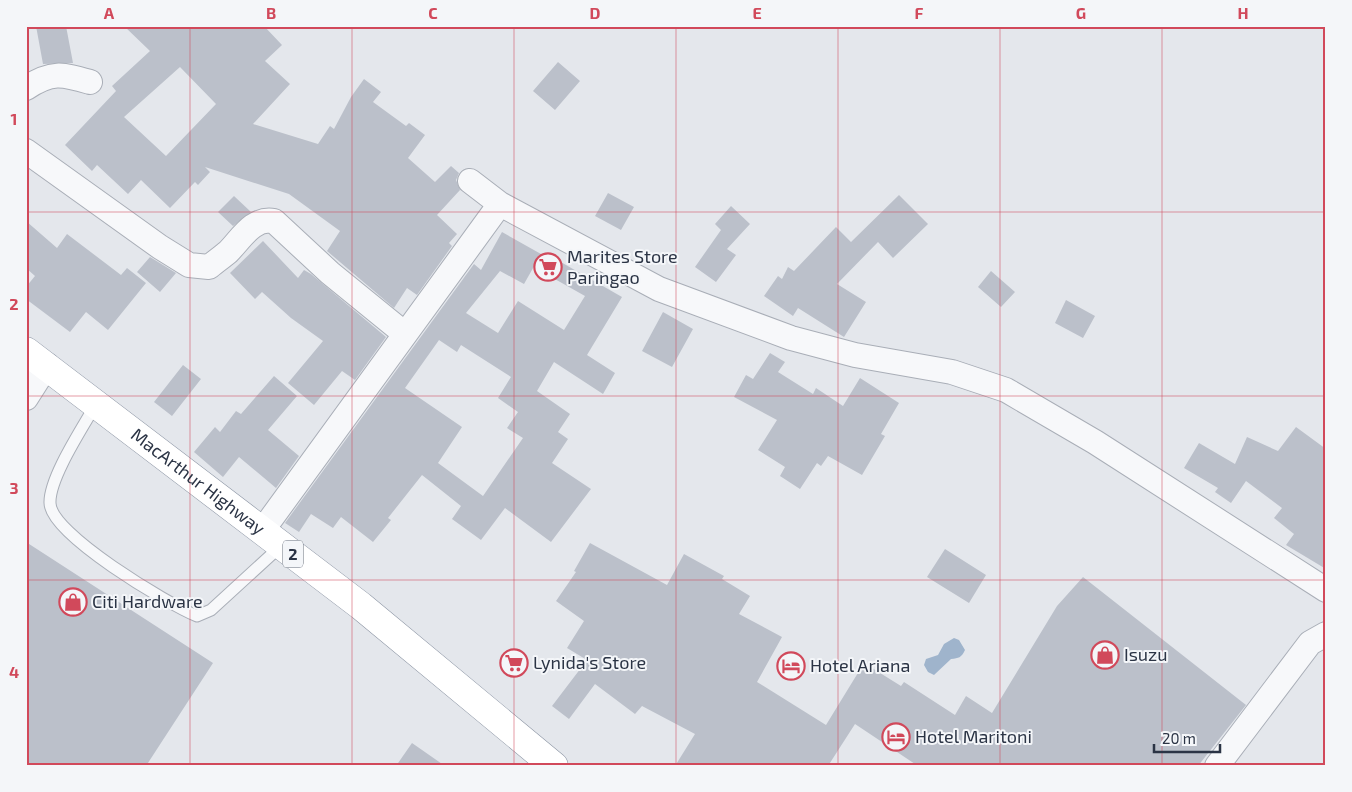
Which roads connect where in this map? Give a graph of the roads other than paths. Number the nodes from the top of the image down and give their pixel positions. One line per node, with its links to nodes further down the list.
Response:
1 (90, 82): 2 (street)
2 (26, 88)
3 (26, 151): 6 (street)
4 (470, 181): 5 (street)
5 (500, 204): 6 (street); 11 (street)
6 (405, 334): 10 (street)
7 (36, 358): 8 (street); 9 (highway, MacArthur Highway / 2)
8 (26, 398)
9 (96, 404): 10 (highway, MacArthur Highway / 2); 10 (lane)
10 (272, 538): 13 (highway, MacArthur Highway / 2)
11 (1326, 590)
12 (1326, 634): 14 (street)
13 (554, 766)
14 (1217, 766)

